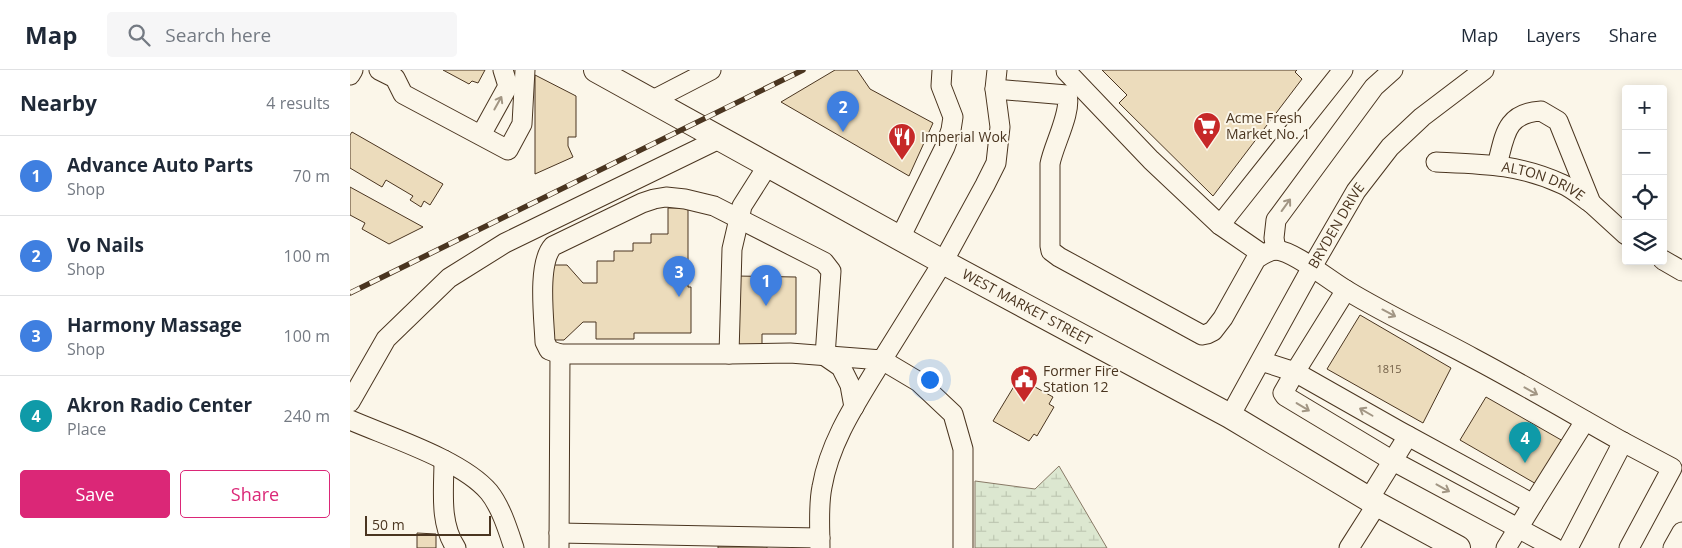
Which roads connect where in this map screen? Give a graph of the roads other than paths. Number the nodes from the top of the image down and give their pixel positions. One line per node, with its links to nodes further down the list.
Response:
1 (353, 70): 13 (street)
2 (503, 70): 17 (street, one-way to 2)
3 (525, 70): 17 (street)
4 (596, 70): 16 (main road, WEST MARKET STREET)
5 (711, 70): 16 (street)
6 (942, 70): 26 (street)
7 (996, 70): 14 (street)
8 (1344, 70): 24 (street)
9 (1392, 70): 27 (street, one-way to 9)
10 (1065, 71): 15 (street); 24 (street)
11 (391, 73): 17 (street)
12 (1473, 73): 30 (street, BRYDEN DRIVE)
13 (350, 75)
14 (995, 89): 15 (street); 28 (street)
15 (1064, 94): 27 (street)
16 (650, 101): 18 (main road, WEST MARKET STREET)
17 (481, 135)
18 (719, 139): 20 (main road, WEST MARKET STREET); 39 (street)
19 (1436, 162): 21 (street)
20 (768, 165): 23 (street); 26 (main road, WEST MARKET STREET)
21 (1497, 165): 22 (street, ALTON DRIVE); 22 (street, ALTON DRIVE)
22 (1591, 203): 25 (street, ALTON DRIVE)
23 (739, 218): 33 (street); 34 (street); 35 (street)
24 (1220, 225): 27 (street)
25 (1622, 231)
26 (900, 238): 28 (main road, WEST MARKET STREET)
27 (1269, 252): 30 (street)
28 (943, 262): 36 (street); 41 (main road, WEST MARKET STREET)
29 (1667, 262): 31 (street)
30 (1312, 267): 32 (street); 37 (street, BRYDEN DRIVE)
31 (1682, 271)
32 (1346, 290): 38 (street); 43 (street, one-way to 43)
33 (560, 354): 34 (street); 52 (street)
34 (729, 354): 35 (street)
35 (825, 356): 36 (street); 40 (street)
36 (882, 360): 40 (street); 56 (street)
37 (1260, 361): 38 (street); 41 (street, BRYDEN DRIVE)
38 (1295, 372): 44 (street, one-way to 38); 47 (street, one-way to 47)
39 (350, 402)
40 (854, 407): 53 (street)
41 (1230, 416): 48 (main road, WEST MARKET STREET)
42 (350, 420): 46 (street)
43 (1585, 421): 45 (street); 49 (street)
44 (1408, 436): 47 (street); 49 (street)
45 (1623, 442): 61 (street); 62 (street)
46 (444, 460): 54 (street); 55 (street)
47 (1393, 461): 48 (street); 50 (street, one-way to 50)
48 (1373, 501): 57 (street); 58 (main road, WEST MARKET STREET)
49 (1534, 504): 50 (street)
50 (1518, 529): 59 (street); 60 (street)
51 (1682, 532): 63 (street)
52 (559, 540): 53 (street)
53 (820, 543)
54 (456, 548)
55 (514, 548)
56 (963, 548)
57 (1349, 548)
58 (1458, 548)
59 (1506, 548)
60 (1555, 548)
61 (1568, 548)
62 (1629, 548)
63 (1673, 548)

